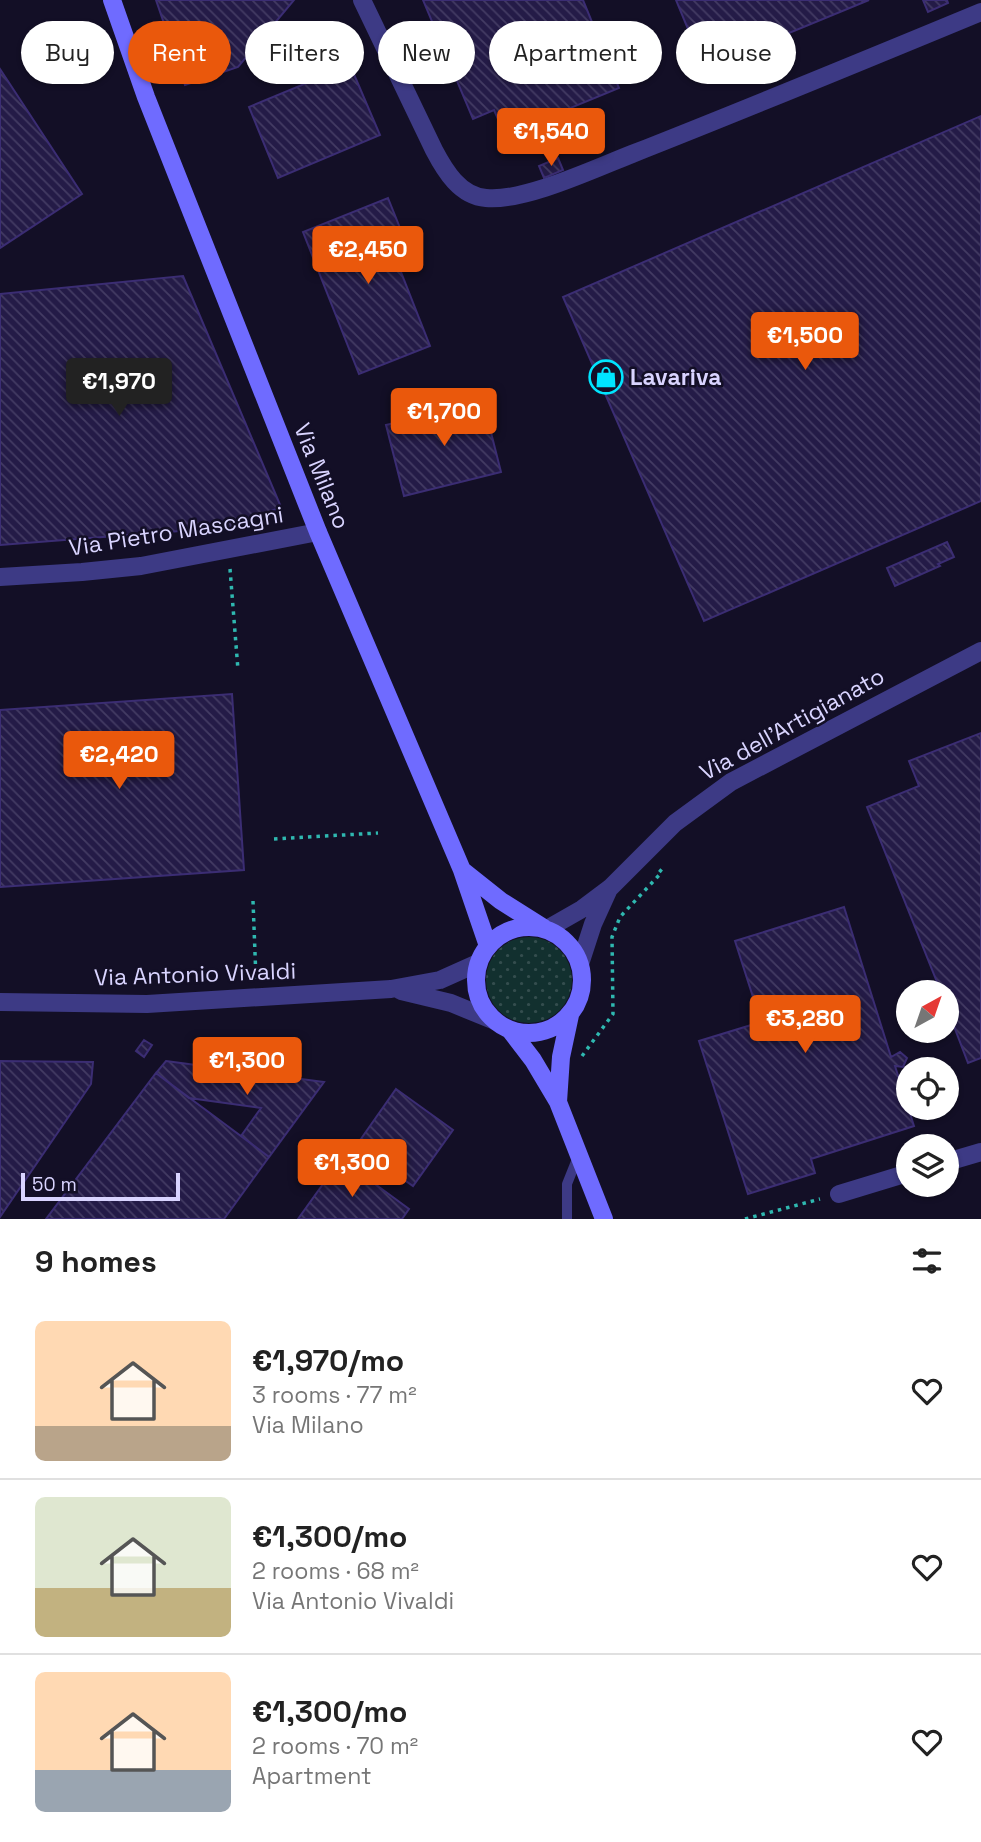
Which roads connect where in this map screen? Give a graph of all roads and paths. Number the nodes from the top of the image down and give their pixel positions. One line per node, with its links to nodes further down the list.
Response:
1 (100, 0): 5 (main road, Via Milano)
2 (112, 0): 5 (main road, Via Milano)
3 (362, 0): 4 (street)
4 (981, 12)
5 (146, 97): 6 (main road, Via Milano)
6 (318, 532): 7 (street, Via Pietro Mascagni); 14 (main road, Via Milano)
7 (229, 549): 8 (street, Via Pietro Mascagni); 10 (path)
8 (0, 577)
9 (981, 651): 15 (street, Via dell'Artigianato)
10 (238, 670)
11 (378, 832): 12 (path)
12 (274, 839)
13 (652, 863): 26 (path)
14 (462, 870): 17 (main road); 18 (main road, Via Milano)
15 (610, 888): 17 (street, Via dell'Artigianato); 20 (street, Via dell'Artigianato)
16 (253, 901): 22 (path)
17 (547, 929): 18 (main road); 20 (main road)
18 (488, 946): 19 (main road)
19 (478, 963): 21 (street); 25 (main road)
20 (580, 964): 24 (main road)
21 (391, 989): 22 (street, Via Antonio Vivaldi); 25 (street)
22 (257, 998): 23 (street, Via Antonio Vivaldi)
23 (0, 1002)
24 (570, 1015): 25 (main road); 27 (main road)
25 (502, 1026): 27 (main road)
26 (581, 1057)
27 (558, 1102): 29 (main road)
28 (981, 1152): 30 (street)
29 (579, 1154): 33 (lane); 34 (main road)
30 (959, 1158)
31 (896, 1177): 32 (street)
32 (839, 1194): 35 (path)
33 (567, 1219)
34 (604, 1219)
35 (745, 1219)

